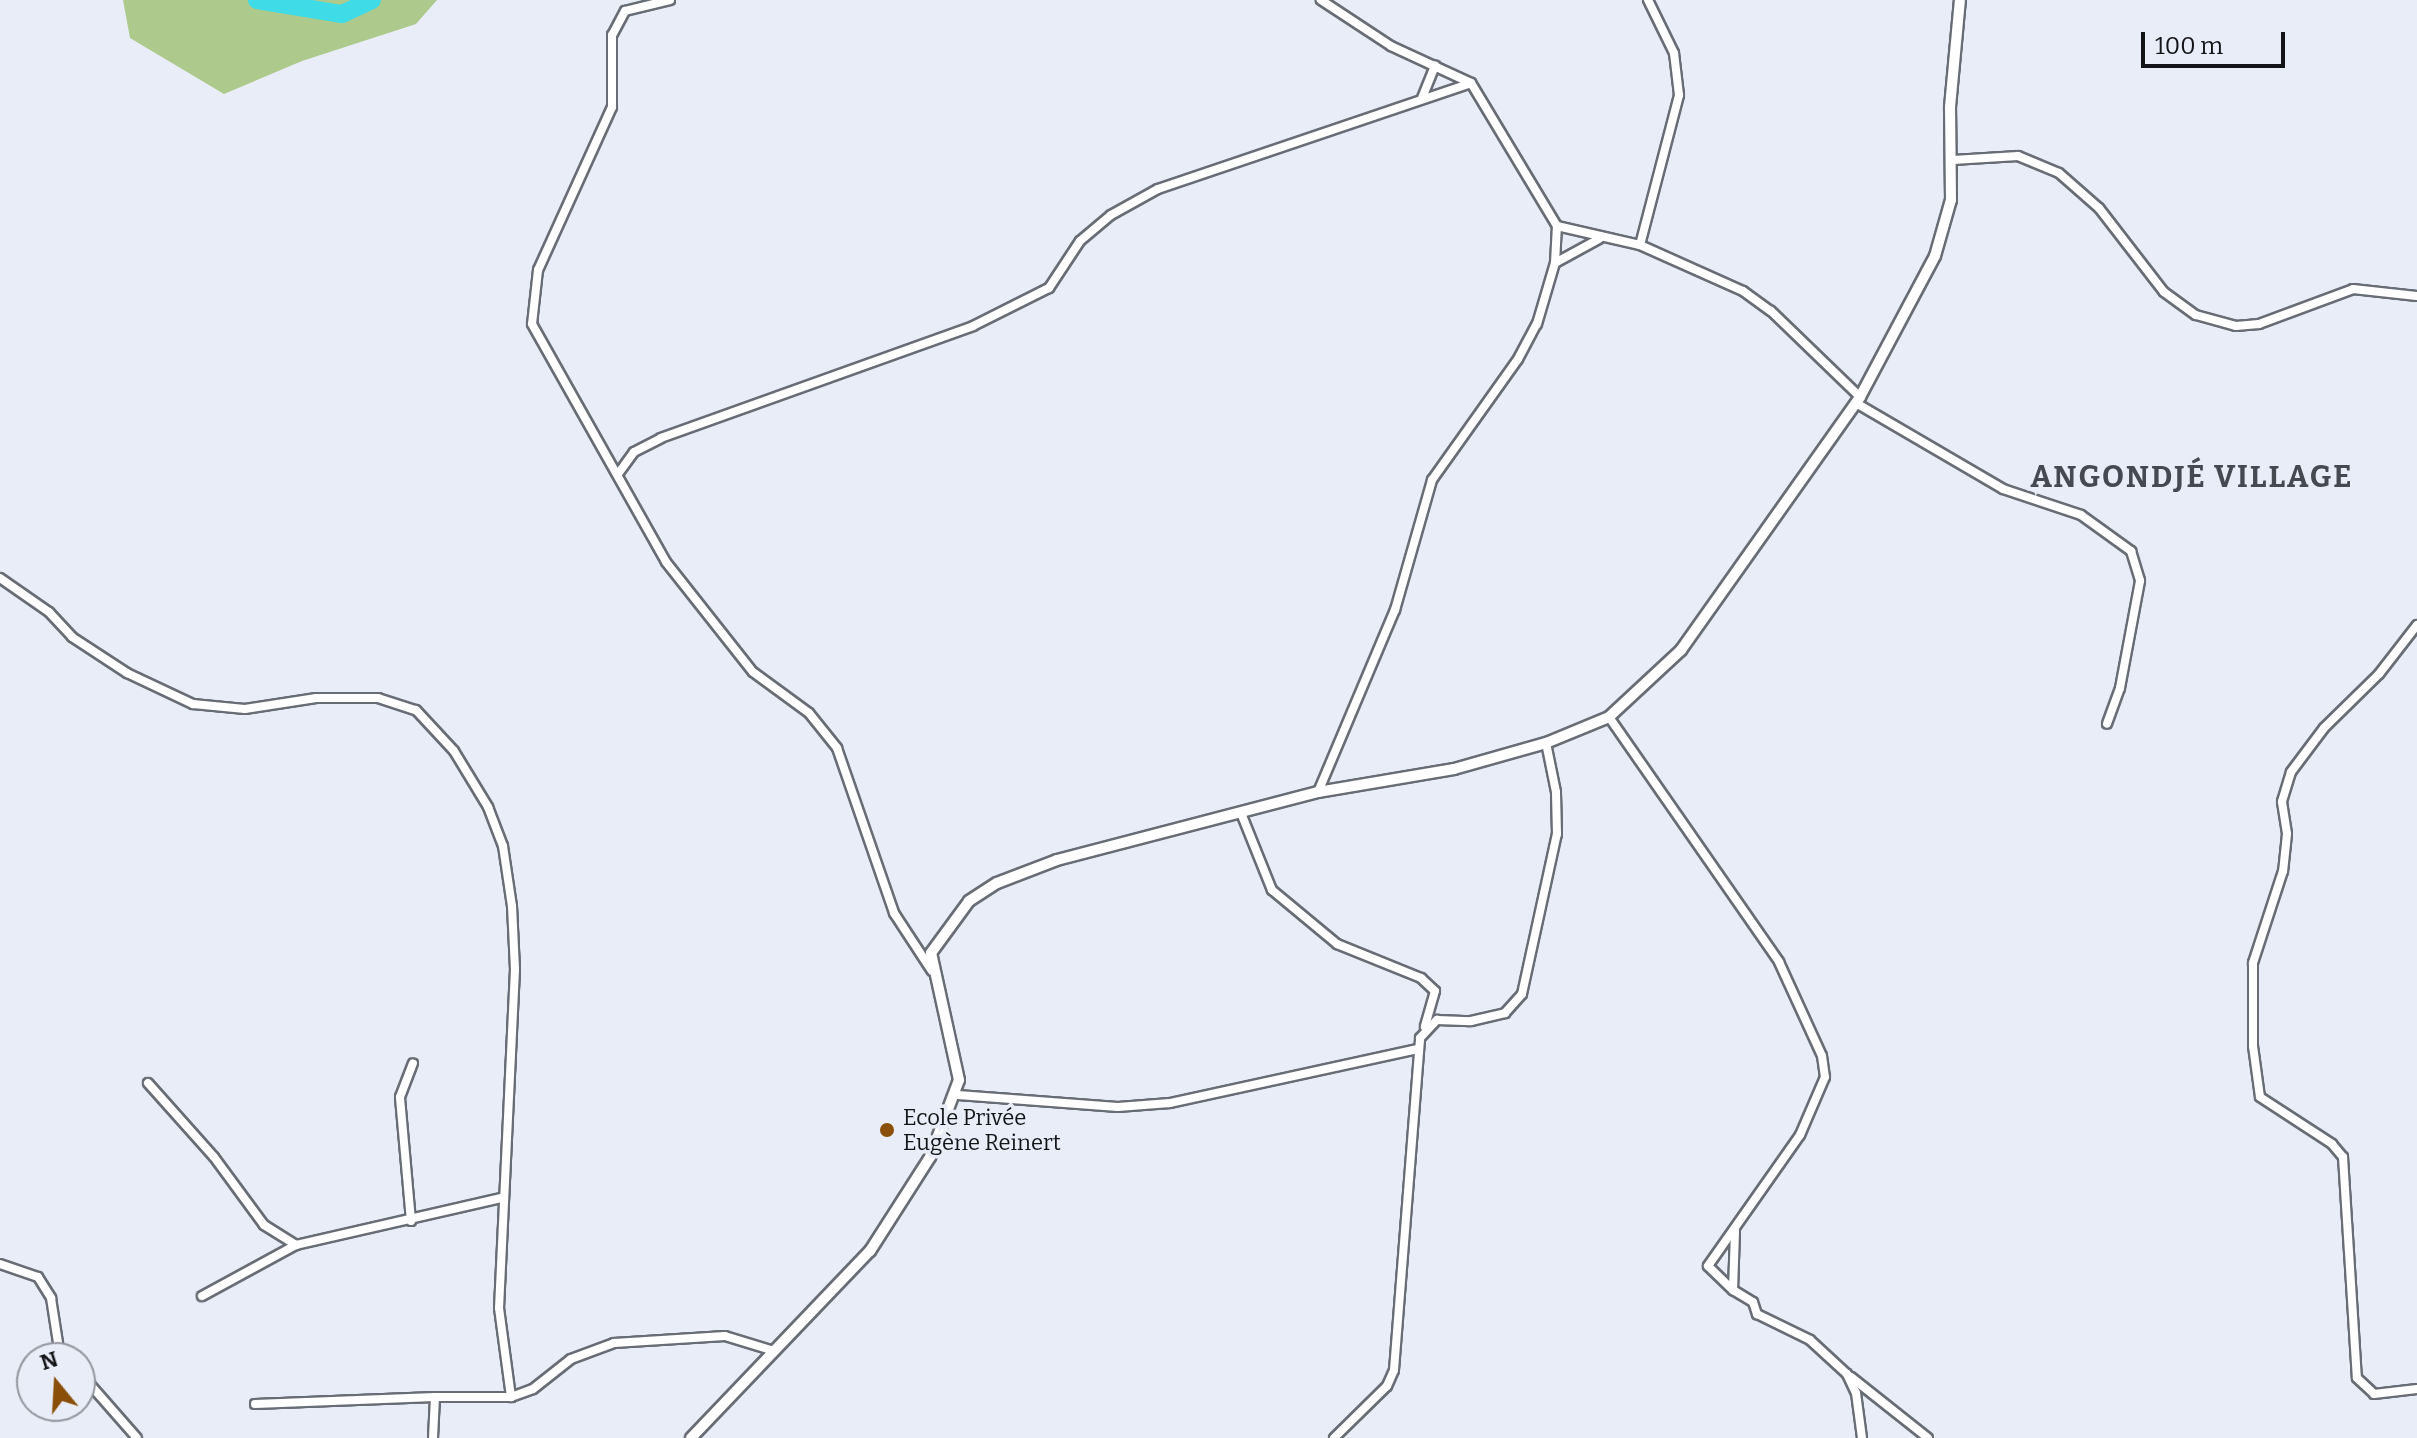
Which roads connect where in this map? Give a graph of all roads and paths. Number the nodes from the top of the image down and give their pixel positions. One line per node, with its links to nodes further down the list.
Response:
1 (670, 0): 15 (street)
2 (1321, 0): 5 (street)
3 (1648, 0): 11 (street)
4 (1960, 0): 8 (street)
5 (1435, 66): 6 (street); 7 (street)
6 (1471, 83): 7 (street); 9 (street)
7 (1422, 98): 15 (street)
8 (1953, 160): 13 (street); 14 (street)
9 (1557, 226): 10 (street); 12 (street)
10 (1599, 239): 11 (street); 12 (street)
11 (1640, 245): 14 (street)
12 (1555, 263): 21 (street)
13 (2417, 296)
14 (1858, 400): 18 (street); 19 (street)
15 (618, 474): 23 (street)
16 (0, 578): 29 (street)
17 (2417, 625): 39 (street)
18 (1609, 717): 20 (street); 31 (street)
19 (2107, 724)
20 (1546, 743): 21 (street); 24 (street)
21 (1318, 792): 22 (street)
22 (1241, 813): 23 (street); 24 (street)
23 (932, 971): 28 (street)
24 (1424, 1030): 25 (street)
25 (1417, 1049): 28 (street); 47 (street)
26 (413, 1063): 30 (street)
27 (148, 1083): 32 (street)
28 (958, 1095): 37 (street)
29 (502, 1198): 30 (street); 42 (street)
30 (411, 1221): 32 (street)
31 (1735, 1230): 34 (street); 34 (street)
32 (296, 1245): 35 (street)
33 (0, 1264): 36 (street)
34 (1733, 1290): 38 (street)
35 (202, 1296)
36 (58, 1342)
37 (771, 1350): 42 (street); 46 (street)
38 (1847, 1374): 48 (street); 49 (street)
39 (2417, 1389)
40 (96, 1391): 44 (street)
41 (435, 1397): 42 (street); 43 (street); 45 (street)
42 (511, 1397)
43 (255, 1404)
44 (137, 1438)
45 (433, 1438)
46 (691, 1438)
47 (1334, 1438)
48 (1862, 1438)
49 (1928, 1438)

